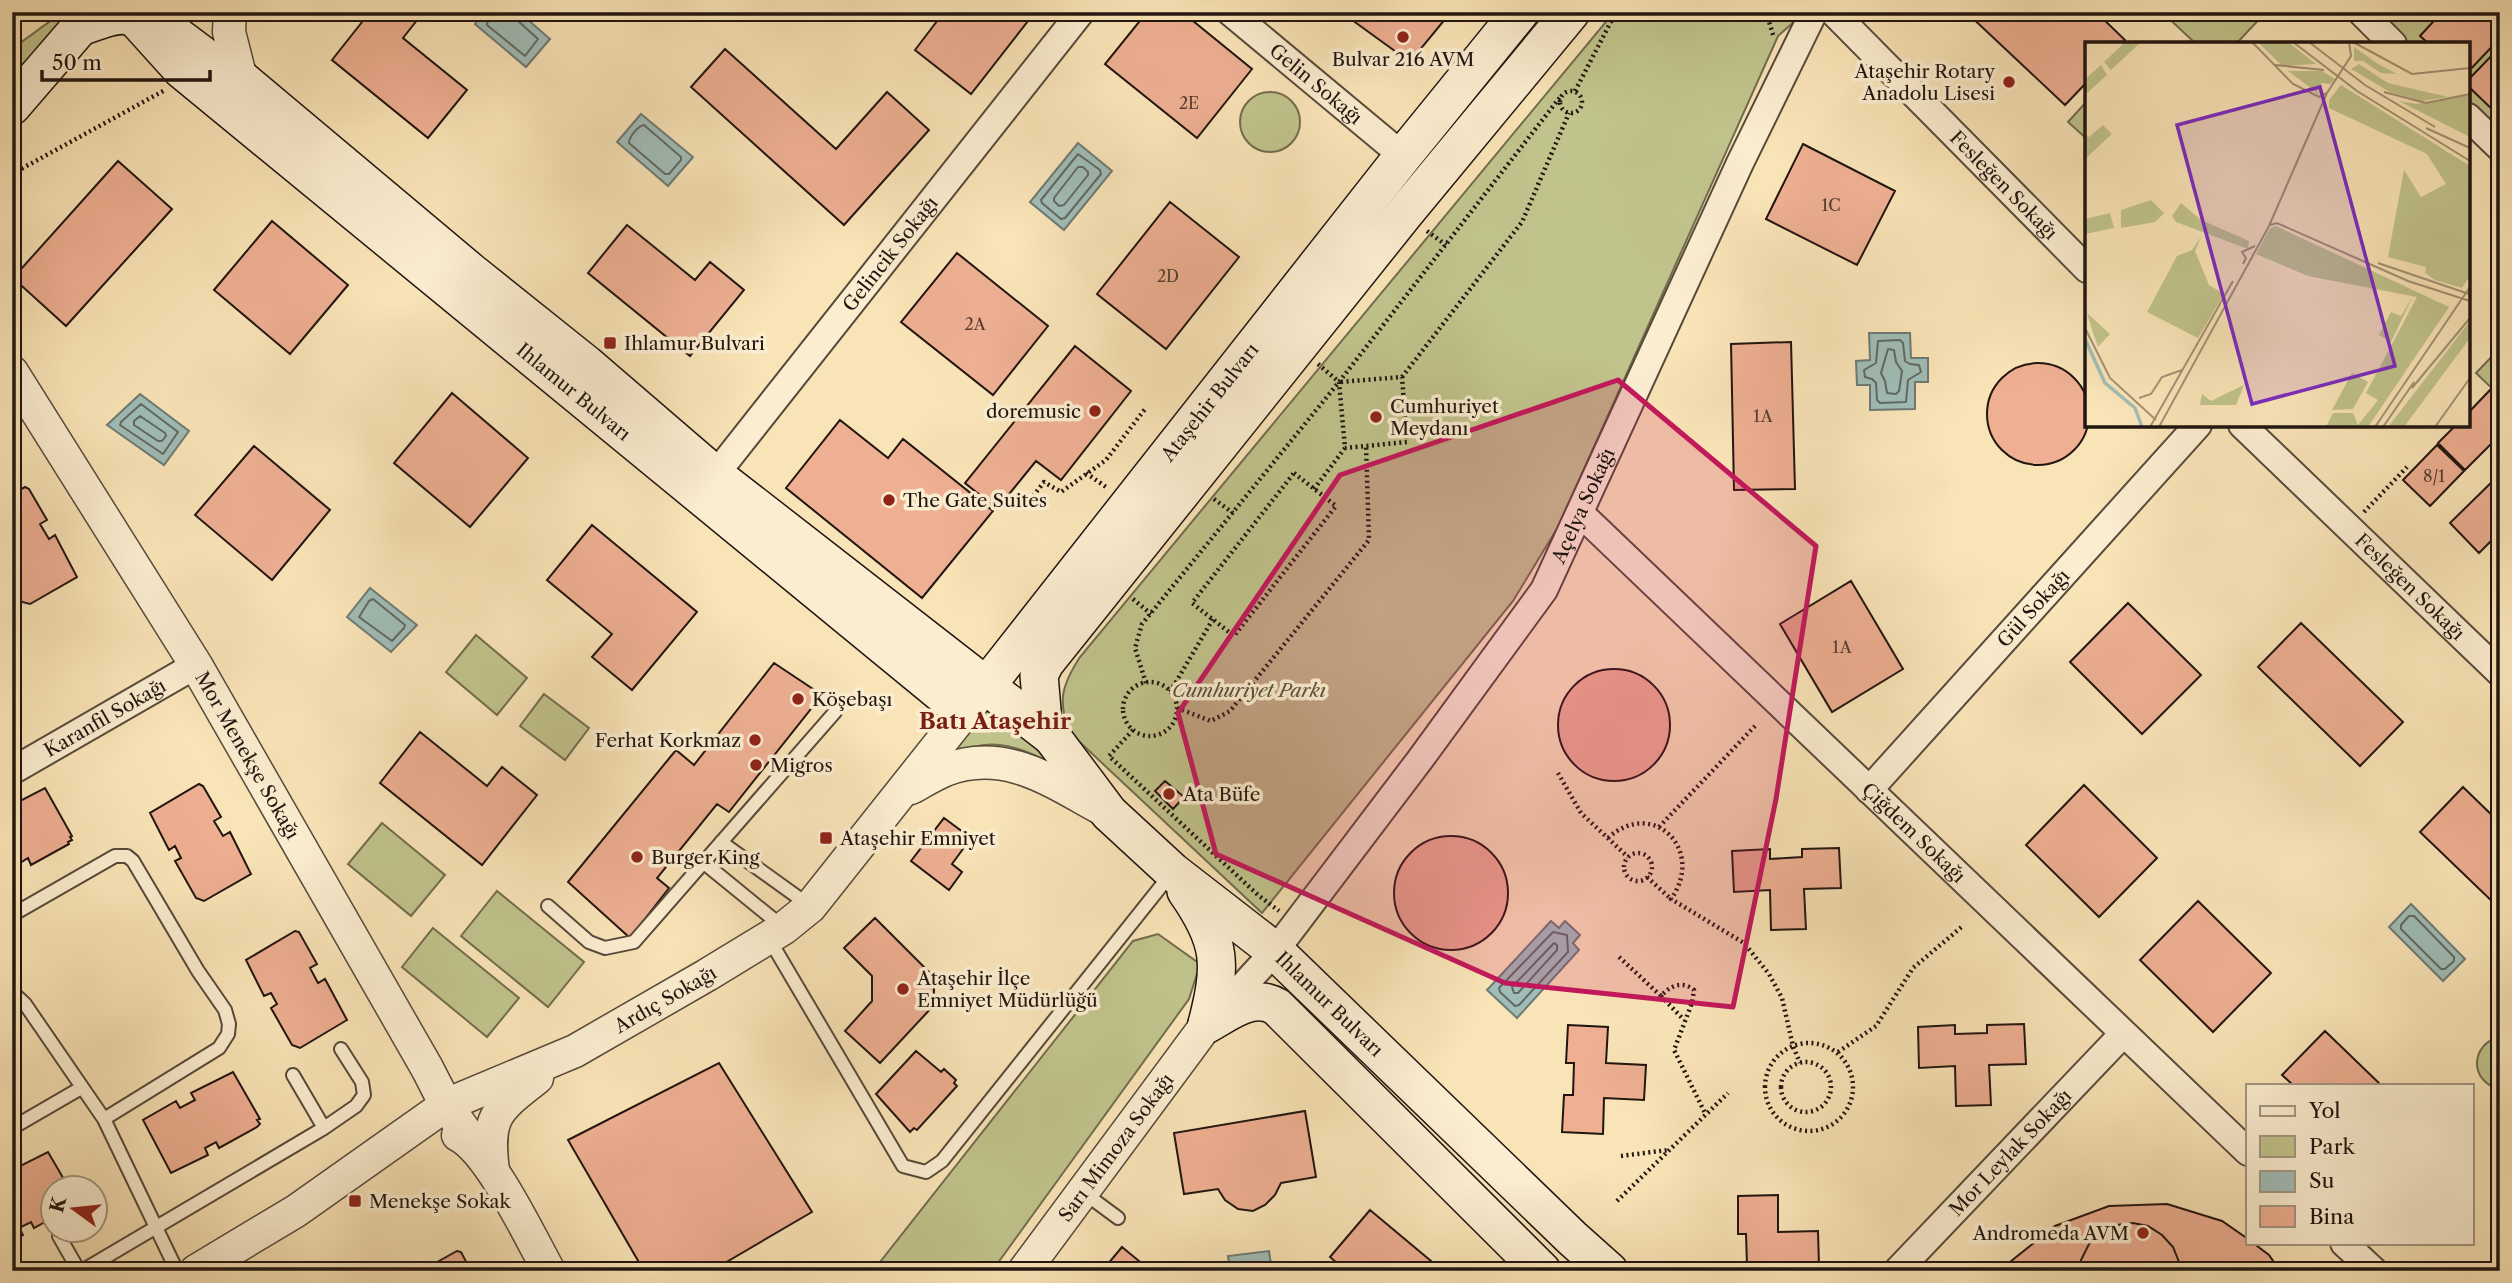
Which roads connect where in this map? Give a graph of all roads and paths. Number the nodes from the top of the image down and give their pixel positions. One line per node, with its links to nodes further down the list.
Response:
1 (145, 12): 14 (main road, Ihlamur Bulvarı)
2 (230, 12): 14 (street)
3 (1081, 12): 34 (street, Gelincik Sokağı)
4 (1230, 12): 21 (street, Gelin Sokağı)
5 (1520, 12): 21 (main road, Ataşehir Bulvarı)
6 (1571, 12): 24 (main road, Ataşehir Bulvarı)
7 (1616, 12): 15 (path)
8 (1814, 12): 37 (street, Açelya Sokağı)
9 (1833, 12): 23 (street, Fesleğen Sokağı)
10 (2361, 12): 12 (street)
11 (79, 20): 13 (main road, Ihlamur Bulvarı); 17 (main road)
12 (2391, 42)
13 (186, 73): 22 (path); 34 (main road, Ihlamur Bulvarı)
14 (242, 79): 34 (main road, Ihlamur Bulvarı)
15 (1575, 92): 16 (path); 18 (path)
16 (1561, 96): 18 (path); 27 (path)
17 (12, 106)
18 (1569, 113): 26 (path)
19 (2470, 119): 20 (street)
20 (2500, 148)
21 (1403, 156): 44 (main road, Ataşehir Bulvarı)
22 (12, 174)
23 (2085, 267)
24 (1299, 347): 27 (path); 49 (main road, Ataşehir Bulvarı)
25 (12, 372): 40 (street, Mor Menekşe Sokağı)
26 (1402, 377): 27 (path); 31 (path)
27 (1339, 382): 32 (path); 42 (path)
28 (1145, 409): 36 (path)
29 (2196, 427): 52 (street, Gül Sokağı)
30 (2244, 427): 38 (street, Fesleğen Sokağı)
31 (1366, 446): 32 (path); 45 (path)
32 (1345, 448): 35 (path)
33 (2407, 467): 38 (path, Fesleğen Sokağı)
34 (707, 484): 44 (main road, Ihlamur Bulvarı)
35 (1314, 489): 39 (path); 39 (path)
36 (1024, 509)
37 (1580, 513): 52 (street, Çiğdem Sokağı); 69 (street, Açelya Sokağı)
38 (2349, 528): 41 (street, Fesleğen Sokağı)
39 (1213, 619): 43 (path)
40 (196, 665): 50 (street, Karanfil Sokağı); 84 (street, Mor Menekşe Sokağı)
41 (2500, 673)
42 (1146, 683): 43 (path); 48 (path)
43 (1170, 692): 45 (path)
44 (976, 699): 49 (main road, Ihlamur Bulvarı); 53 (street, Ataşehir Bulvarı)
45 (1177, 708): 48 (path)
46 (835, 712): 57 (lane)
47 (1755, 726): 55 (path)
48 (1133, 730): 62 (path)
49 (1052, 737): 54 (main road, Ihlamur Bulvarı)
50 (12, 771)
51 (1559, 773): 56 (path)
52 (1869, 790): 75 (street, Çiğdem Sokağı)
53 (903, 793): 54 (street, Ardıç Sokağı); 65 (street, Ardıç Sokağı)
54 (1109, 813): 60 (main road, Ihlamur Bulvarı)
55 (1659, 827): 56 (path); 63 (path)
56 (1608, 838): 58 (path)
57 (721, 842): 59 (lane); 65 (lane)
58 (1628, 857): 61 (path); 61 (path)
59 (703, 862): 64 (lane); 68 (lane)
60 (1173, 872): 68 (lane); 69 (main road, Ihlamur Bulvarı); 74 (main road)
61 (1647, 877): 63 (path)
62 (1258, 895)
63 (1671, 899): 76 (path)
64 (548, 906)
65 (810, 907): 68 (street, Ardıç Sokağı)
66 (12, 915): 86 (lane)
67 (1964, 925): 78 (path)
68 (776, 932): 79 (street, Ardıç Sokağı)
69 (1275, 951): 74 (street, Açelya Sokağı); 107 (main road, Ihlamur Bulvarı)
70 (1619, 957): 72 (path)
71 (12, 992): 82 (lane)
72 (1661, 996): 73 (path); 73 (path)
73 (1684, 1020): 85 (path)
74 (1207, 1024): 95 (street, Sarı Mimoza Sokağı); 101 (main road, Ihlamur Bulvarı)
75 (2123, 1034): 92 (street, Çiğdem Sokağı); 108 (street, Mor Leylak Sokağı)
76 (1793, 1046): 78 (path); 78 (path); 80 (path)
77 (341, 1049): 88 (lane)
78 (1838, 1052)
79 (566, 1055): 84 (street, Ardıç Sokağı); 94 (street)
80 (1800, 1063): 80 (path)
81 (293, 1075): 88 (lane)
82 (81, 1088): 86 (lane); 87 (lane)
83 (1728, 1093): 85 (path)
84 (446, 1105): 89 (street, Ardıç Sokağı); 90 (street, Mor Menekşe Sokağı)
85 (1706, 1115): 91 (path)
86 (104, 1119): 98 (lane)
87 (12, 1128)
88 (324, 1128): 98 (lane)
89 (405, 1135): 90 (street); 104 (street, Ardıç Sokağı)
90 (475, 1145): 94 (street, Mor Menekşe Sokağı)
91 (1669, 1150): 93 (path); 96 (path)
92 (2246, 1150)
93 (1620, 1156)
94 (493, 1172): 105 (street, Mor Menekşe Sokağı)
95 (1083, 1191): 97 (lane); 106 (street, Sarı Mimoza Sokağı)
96 (1617, 1201)
97 (1118, 1218)
98 (155, 1228): 102 (lane); 103 (lane)
99 (64, 1244): 102 (lane)
100 (2345, 1244): 109 (street)
101 (1539, 1270)
102 (80, 1271)
103 (177, 1271)
104 (196, 1271)
105 (549, 1271)
106 (1024, 1271)
107 (1609, 1271)
108 (1897, 1271)
109 (2374, 1271)

